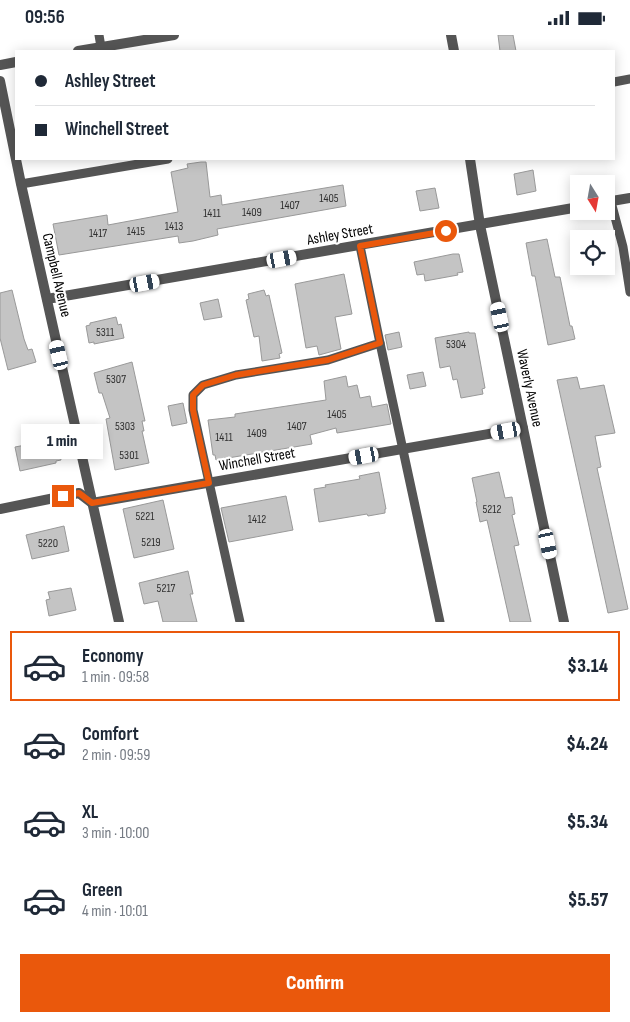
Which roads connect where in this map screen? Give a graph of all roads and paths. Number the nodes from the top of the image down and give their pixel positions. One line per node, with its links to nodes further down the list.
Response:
1 (99, 35): 4 (lane)
2 (174, 35): 4 (street)
3 (451, 35): 6 (street)
4 (101, 47): 5 (street)
5 (84, 50)
6 (454, 50)
7 (15, 62): 8 (street)
8 (0, 65)
9 (630, 79): 11 (lane)
10 (0, 81): 12 (street, Campbell Avenue)
11 (615, 82)
12 (15, 155)
13 (16, 160): 16 (street, Campbell Avenue)
14 (162, 160): 16 (lane)
15 (470, 160): 21 (street, Waverly Avenue)
16 (21, 184): 24 (street, Campbell Avenue)
17 (630, 198): 18 (street)
18 (615, 201)
19 (570, 209): 21 (street, Ashley Street)
20 (614, 220): 23 (lane)
21 (480, 225): 22 (street, Ashley Street); 26 (street, Waverly Avenue)
22 (360, 246): 24 (street, Ashley Street); 25 (lane)
23 (630, 292)
24 (47, 299): 29 (street, Campbell Avenue)
25 (380, 343): 27 (lane); 28 (lane)
26 (523, 428): 27 (street, Winchell Street); 34 (street, Waverly Avenue)
27 (403, 450): 28 (street, Winchell Street); 33 (lane)
28 (209, 483): 29 (street, Winchell Street); 32 (lane)
29 (92, 503): 30 (street); 31 (street, Campbell Avenue)
30 (0, 509)
31 (119, 622)
32 (240, 622)
33 (440, 622)
34 (564, 622)

